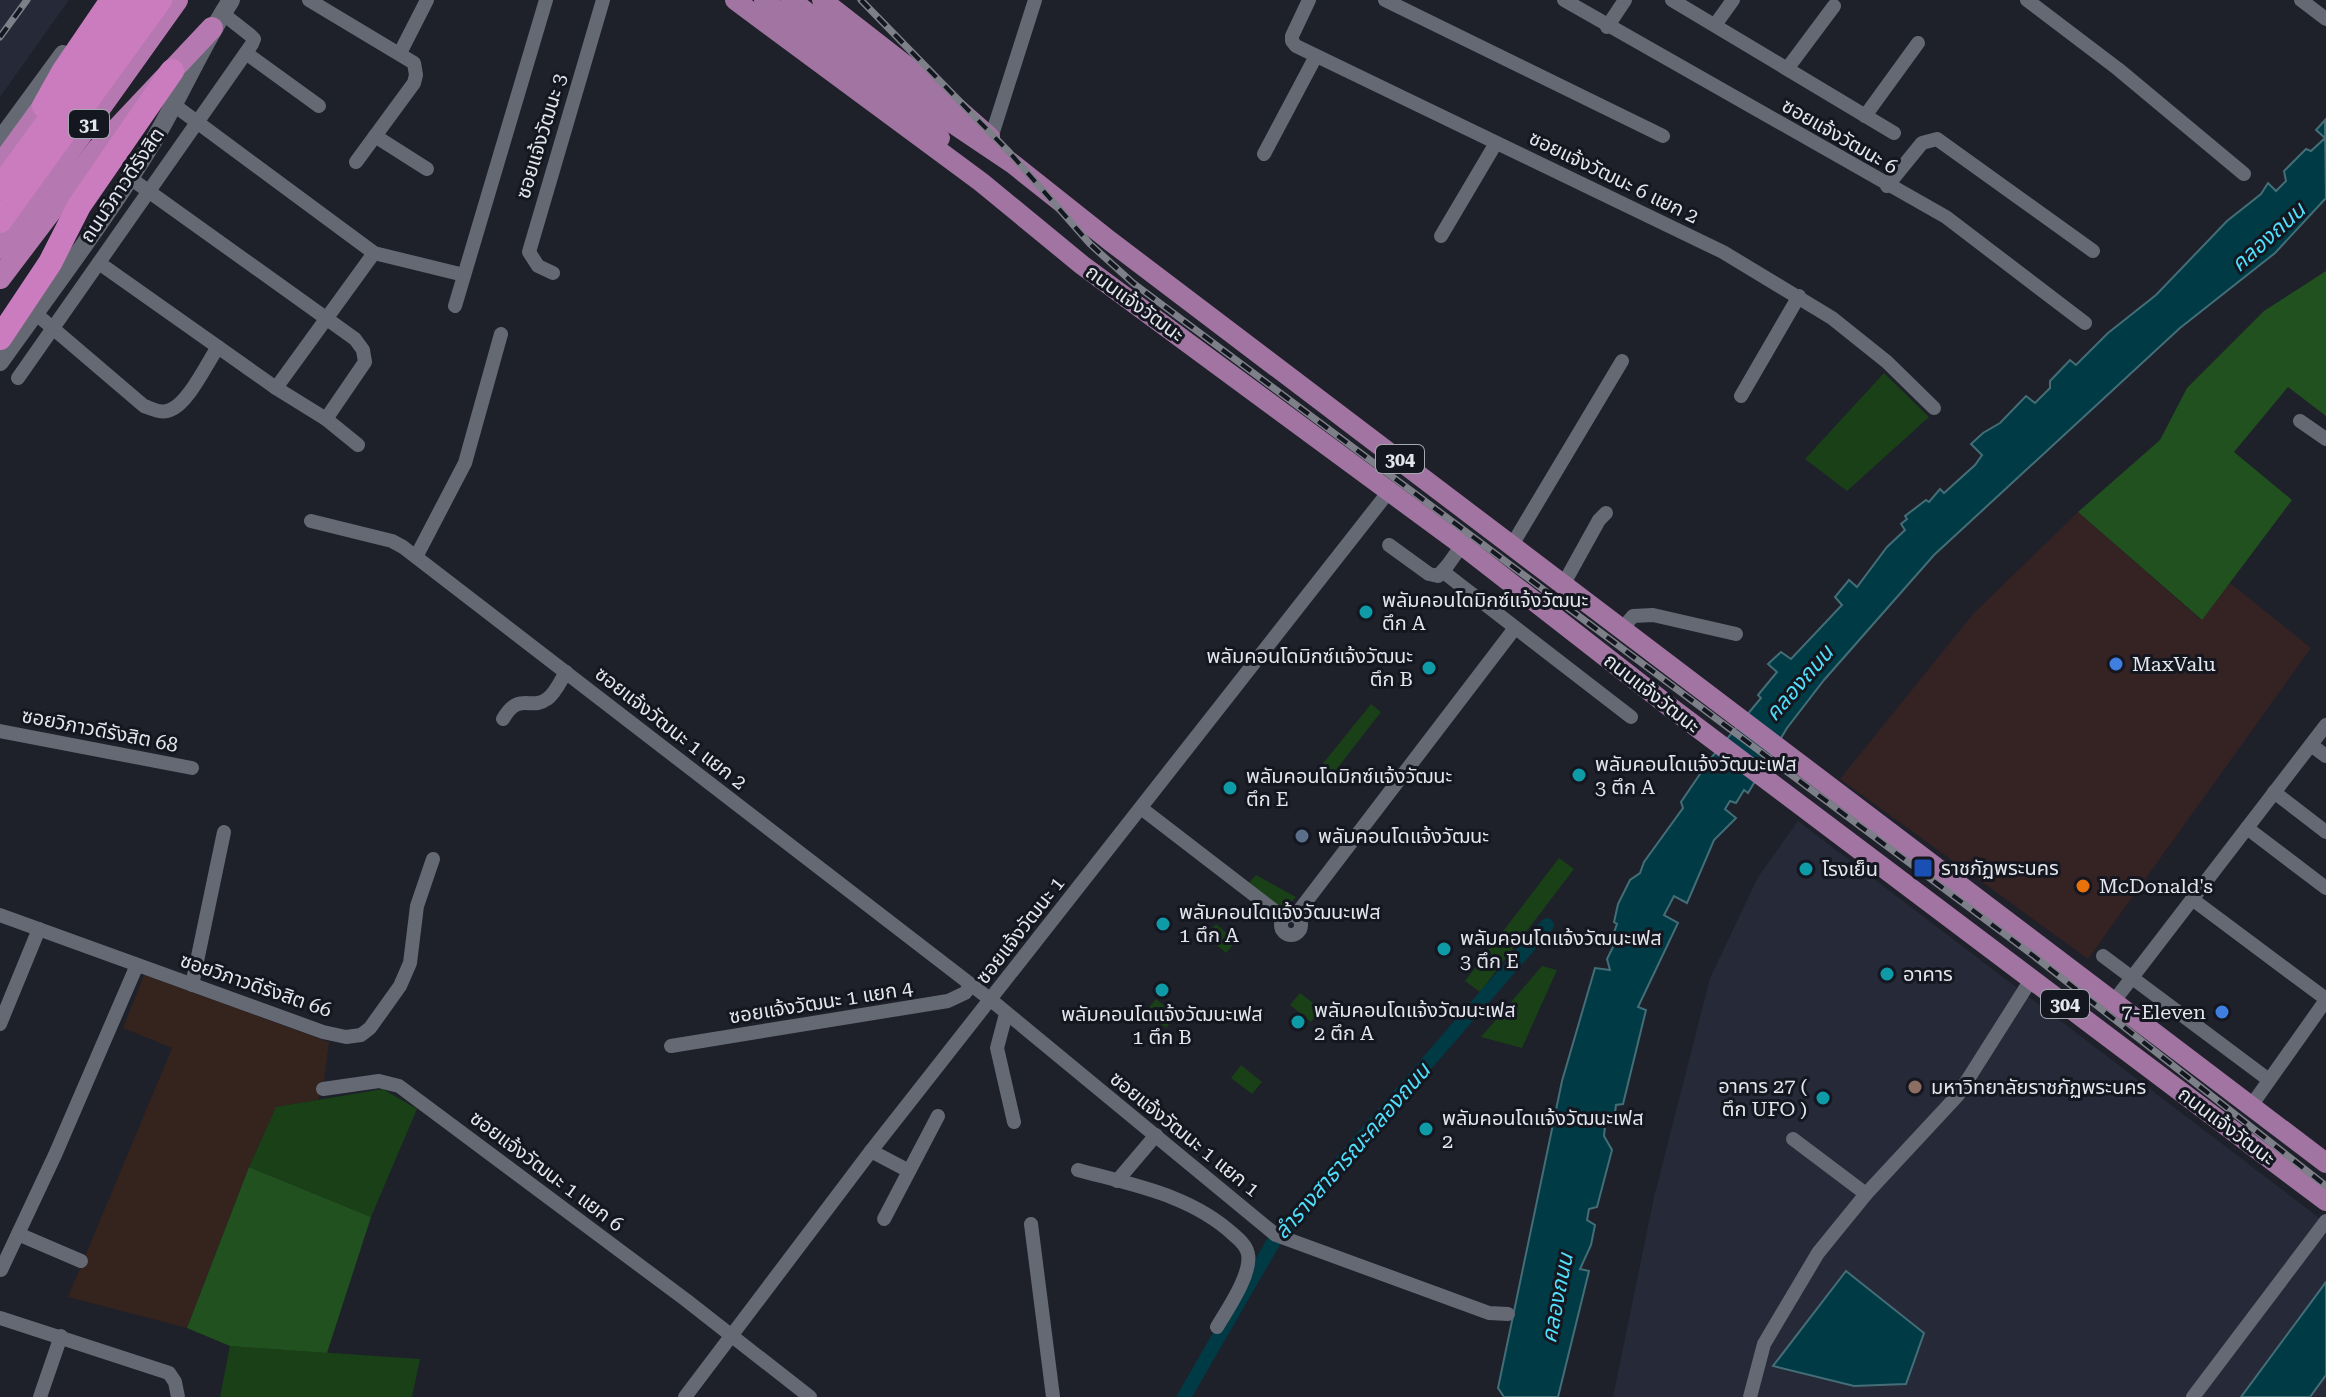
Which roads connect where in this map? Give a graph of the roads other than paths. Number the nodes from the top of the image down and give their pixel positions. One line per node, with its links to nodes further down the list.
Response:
1 (102, 0): 44 (main road)
2 (112, 0): 54 (highway)
3 (120, 0): 49 (highway, 31)
4 (137, 0): 54 (highway, 31)
5 (160, 0): 58 (highway, 31)
6 (177, 0): 60 (highway, 31)
7 (309, 0): 31 (street)
8 (427, 0): 31 (street)
9 (546, 0): 65 (street)
10 (603, 0): 64 (street, ซอยแจ้งวัฒนะ 3)
11 (735, 0): 53 (main road, ถนนแจ้งวัฒนะ)
12 (764, 0): 33 (main road, ถนนแจ้งวัฒนะ / 304)
13 (791, 0): 33 (main road, ถนนแจ้งวัฒนะ / 304)
14 (822, 0): 43 (main road, ถนนแจ้งวัฒนะ)
15 (1035, 0): 43 (street)
16 (1309, 0): 32 (street, ซอยแจ้งวัฒนะ 6 แยก 2)
17 (1385, 0): 42 (street)
18 (1564, 0): 28 (street, ซอยแจ้งวัฒนะ 6)
19 (1625, 0): 28 (street)
20 (1672, 0): 27 (street)
21 (1733, 0): 27 (street)
22 (2027, 0): 51 (street)
23 (2301, 0): 26 (street)
24 (1834, 6): 34 (street)
25 (222, 14): 30 (street); 35 (highway); 36 (main road, ถนนวิภาวดีรังสิต)
26 (2326, 19)
27 (1715, 25): 34 (street)
28 (1607, 27): 55 (street, ซอยแจ้งวัฒนะ 6)
29 (1918, 43): 38 (street)
30 (246, 53): 37 (street); 39 (street)
31 (400, 53): 41 (street)
32 (1316, 56): 45 (street, ซอยแจ้งวัฒนะ 6 แยก 2); 46 (street)
33 (863, 65): 48 (main road, ถนนแจ้งวัฒนะ / 304); 53 (main road, ถนนแจ้งวัฒนะ / 304)
34 (1787, 69): 38 (street)
35 (172, 71): 57 (highway); 66 (highway)
36 (174, 105): 39 (street); 52 (main road, ถนนวิภาวดีรังสิต)
37 (319, 106)
38 (1865, 116): 40 (street)
39 (198, 122): 56 (street); 62 (street)
40 (1894, 133)
41 (375, 136): 47 (street); 50 (street)
42 (1663, 136)
43 (991, 138): 48 (main road, ถนนแจ้งวัฒนะ)
44 (0, 140)
45 (1496, 143): 59 (street); 67 (street, ซอยแจ้งวัฒนะ 6 แยก 2)
46 (1264, 154)
47 (356, 162)
48 (1013, 164): 92 (main road, ถนนแจ้งวัฒนะ / 304)
49 (0, 166)
50 (427, 169)
51 (2244, 174)
52 (130, 178): 56 (street); 70 (main road, ถนนวิภาวดีรังสิต)
53 (981, 182): 87 (main road, ถนนแจ้งวัฒนะ / 304)
54 (0, 186)
55 (1887, 186): 61 (street); 72 (street, ซอยแจ้งวัฒนะ 6)
56 (149, 192): 63 (street); 71 (street)
57 (79, 206): 69 (highway); 75 (highway)
58 (0, 221)
59 (1441, 236)
60 (0, 248)
61 (2093, 251)
62 (374, 253): 65 (street); 71 (street)
63 (99, 263): 73 (street); 76 (street)
64 (553, 273)
65 (464, 275): 68 (street)
66 (0, 278)
67 (1799, 296): 81 (street); 82 (street, ซอยแจ้งวัฒนะ 6 แยก 2)
68 (455, 306)
69 (0, 309)
70 (35, 313): 73 (street); 78 (main road, ถนนวิภาวดีรังสิต)
71 (327, 319): 80 (street); 83 (street)
72 (2085, 323)
73 (53, 328): 76 (street); 79 (street)
74 (501, 334): 93 (street)
75 (0, 338)
76 (218, 347): 80 (street)
77 (1622, 361): 92 (street)
78 (0, 362)
79 (18, 378)
80 (276, 388): 83 (street)
81 (1741, 396)
82 (1934, 408)
83 (326, 419): 86 (street)
84 (2300, 421): 85 (street)
85 (2326, 439)
86 (358, 445)
87 (1390, 490): 91 (main road, ถนนแจ้งวัฒนะ / 304); 108 (street, ซอยแจ้งวัฒนะ 1)
88 (1606, 513): 95 (street)
89 (311, 521): 93 (street, ซอยแจ้งวัฒนะ 1 แยก 2)
90 (1389, 545): 94 (street)
91 (1462, 545): 94 (street); 120 (main road, ถนนแจ้งวัฒนะ / 304)
92 (1512, 545): 95 (main road, ถนนแจ้งวัฒนะ / 304)
93 (416, 557): 99 (street, ซอยแจ้งวัฒนะ 1 แยก 2)
94 (1447, 565): 96 (street)
95 (1563, 585): 97 (main road, ถนนแจ้งวัฒนะ / 304)
96 (1515, 628): 100 (street); 108 (street)
97 (1622, 629): 98 (street); 125 (main road, ถนนแจ้งวัฒนะ / 304)
98 (1736, 634)
99 (566, 672): 101 (street); 122 (street, ซอยแจ้งวัฒนะ 1 แยก 2)
100 (1631, 717)
101 (503, 719)
102 (2326, 725): 104 (street)
103 (0, 731): 106 (street, ซอยวิภาวดีรังสิต 68)
104 (2311, 745): 105 (street); 107 (street)
105 (2326, 756)
106 (192, 768)
107 (2274, 792): 109 (street); 111 (street)
108 (1141, 808): 123 (street, ซอยแจ้งวัฒนะ 1)
109 (2247, 828): 113 (street); 114 (street)
110 (224, 832): 121 (street)
111 (2326, 832)
112 (433, 859): 121 (street, ซอยวิภาวดีรังสิต 66)
113 (2326, 888)
114 (2192, 899): 119 (street); 124 (street)
115 (0, 915): 116 (street, ซอยวิภาวดีรังสิต 66)
116 (39, 929): 118 (street, ซอยวิภาวดีรังสิต 66); 127 (street)
117 (2103, 956): 119 (street)
118 (137, 965): 121 (street, ซอยวิภาวดีรังสิต 66); 146 (street)
119 (2132, 977): 125 (street); 129 (street)
120 (2032, 978): 141 (street); 142 (main road, ถนนแจ้งวัฒนะ / 304)
121 (192, 985)
122 (971, 985): 123 (street, ซอยแจ้งวัฒนะ 1 แยก 2); 128 (street, ซอยแจ้งวัฒนะ 1 แยก 4)
123 (991, 1000): 126 (street, ซอยแจ้งวัฒนะ 1 แยก 1); 136 (street, ซอยแจ้งวัฒนะ 1)
124 (2326, 1000): 129 (street)
125 (2114, 1001): 131 (main road, ถนนแจ้งวัฒนะ / 304)
126 (1006, 1014): 133 (street); 134 (street, ซอยแจ้งวัฒนะ 1 แยก 1)
127 (0, 1024)
128 (671, 1046)
129 (2269, 1080): 131 (street)
130 (323, 1089): 153 (street, ซอยแจ้งวัฒนะ 1 แยก 6)
131 (2251, 1106): 137 (main road, ถนนแจ้งวัฒนะ / 304)
132 (938, 1116): 139 (street)
133 (1014, 1122)
134 (1156, 1135): 140 (street); 149 (street, ซอยแจ้งวัฒนะ 1 แยก 1)
135 (1793, 1139): 141 (street)
136 (871, 1151): 139 (street); 153 (street, ซอยแจ้งวัฒนะ 1)
137 (2326, 1163)
138 (1078, 1170): 140 (street)
139 (909, 1171): 143 (street)
140 (1117, 1181): 151 (street)
141 (1866, 1194): 159 (street)
142 (2326, 1201)
143 (884, 1219)
144 (2326, 1221): 160 (street)
145 (1031, 1224): 158 (street)
146 (18, 1234): 147 (street); 148 (street)
147 (81, 1261)
148 (1, 1270)
149 (1508, 1314)
150 (0, 1318): 152 (street)
151 (1217, 1327)
152 (61, 1336): 154 (street); 155 (street)
153 (732, 1336): 156 (street, ซอยแจ้งวัฒนะ 1); 157 (street, ซอยแจ้งวัฒนะ 1 แยก 6)
154 (40, 1397)
155 (178, 1397)
156 (685, 1397)
157 (810, 1397)
158 (1053, 1397)
159 (1750, 1397)
160 (2193, 1397)

